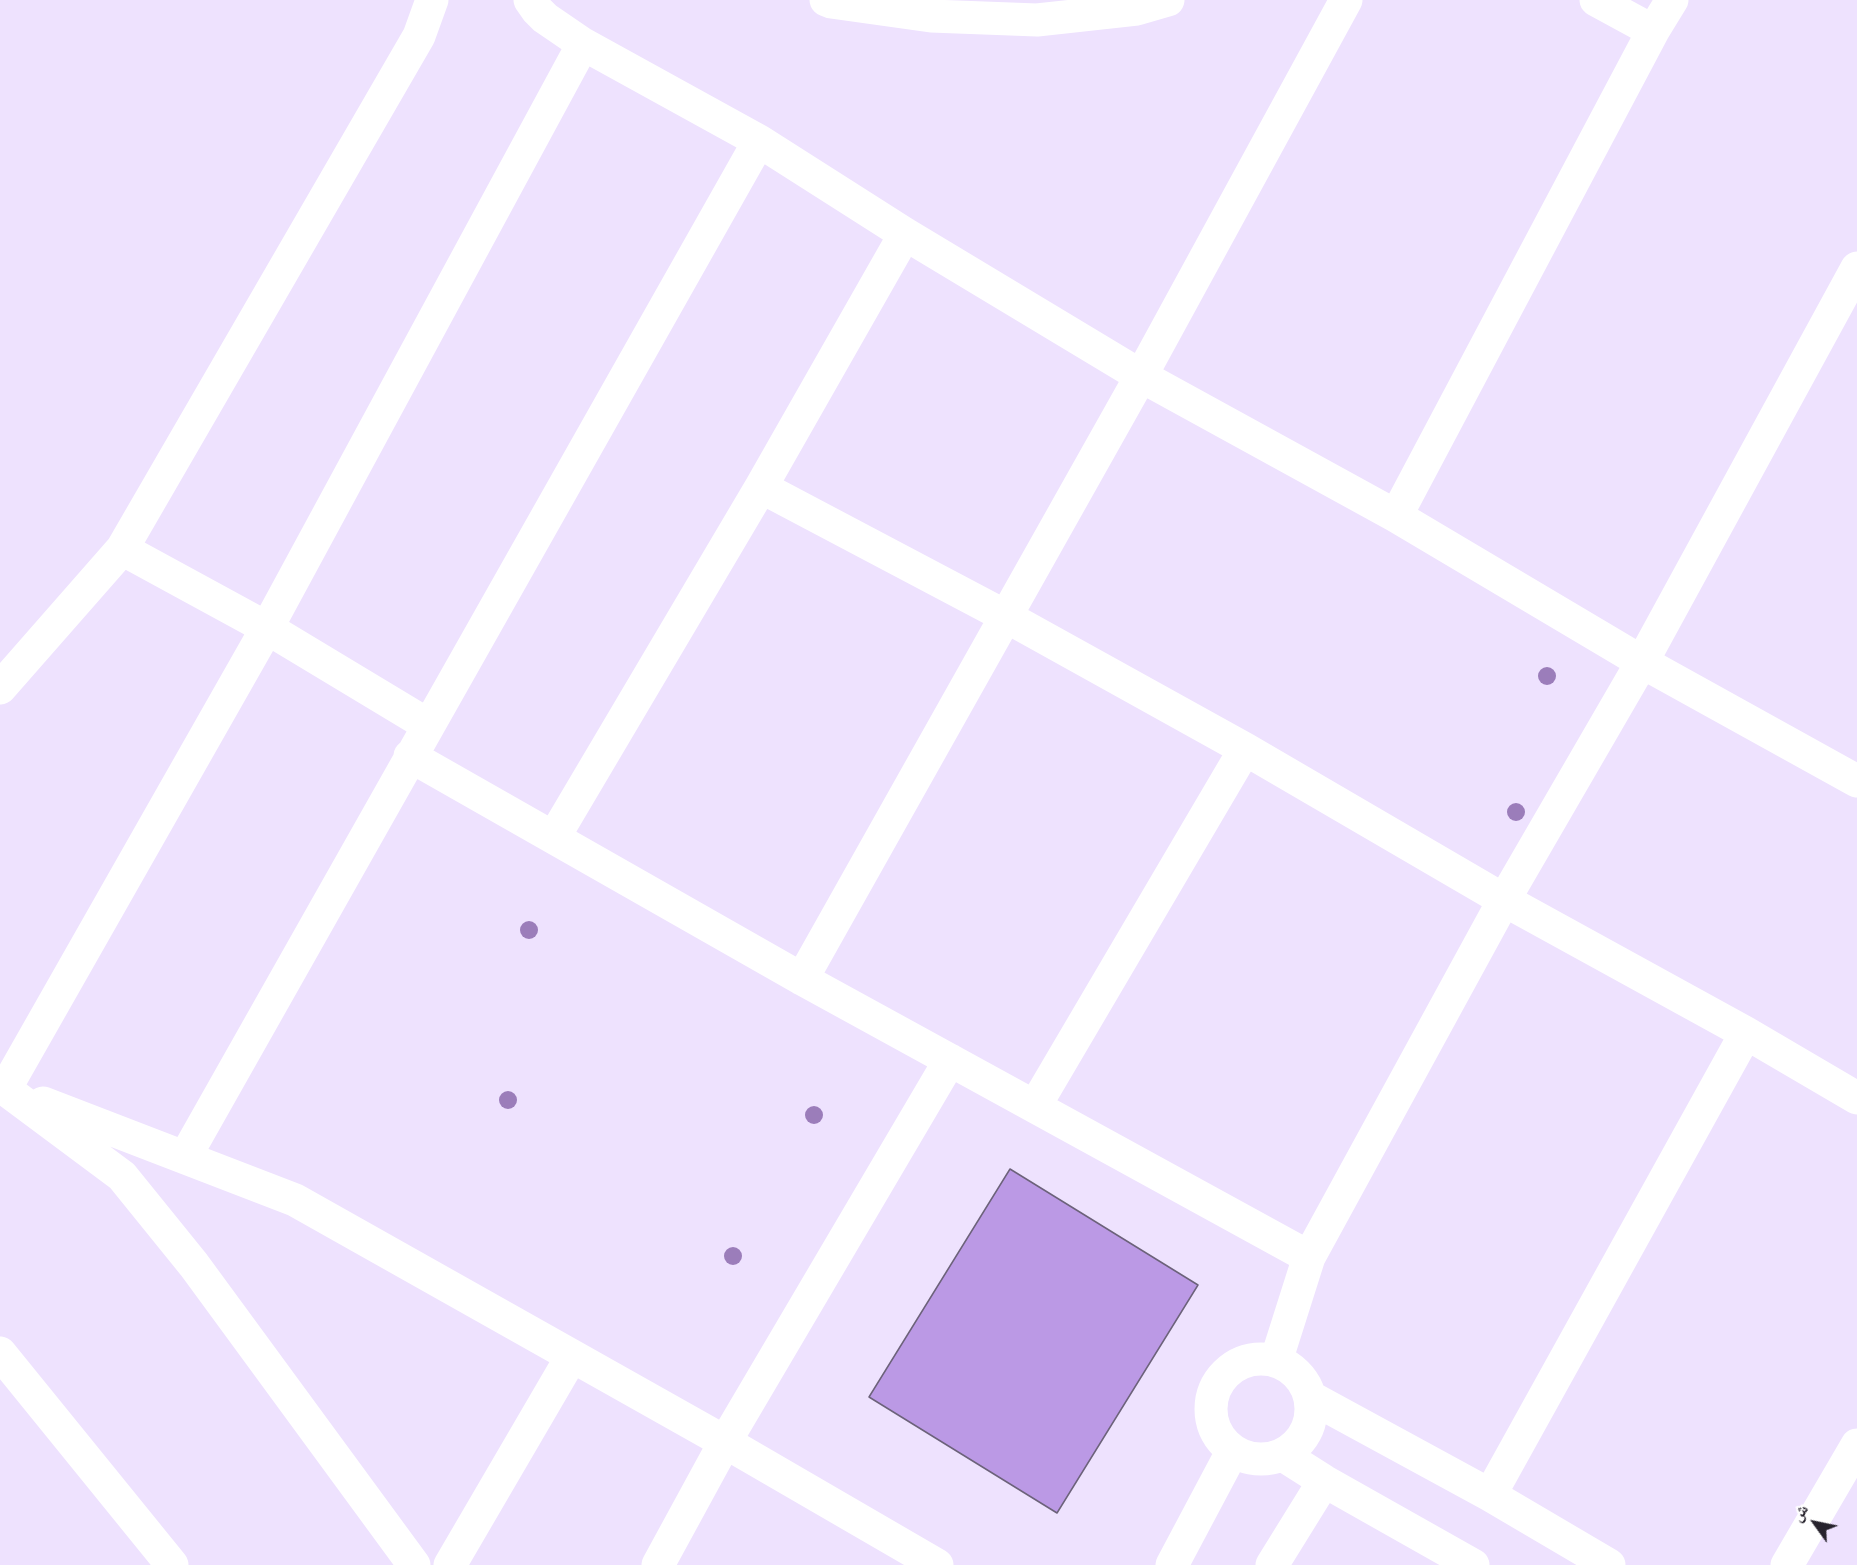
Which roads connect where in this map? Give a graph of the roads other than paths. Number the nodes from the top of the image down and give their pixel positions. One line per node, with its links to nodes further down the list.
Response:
1 (432, 0): 16 (street)
2 (531, 0): 9 (street)
3 (826, 0): 4 (street)
4 (1168, 0)
5 (1346, 0): 13 (street)
6 (1596, 0): 8 (street)
7 (1672, 0): 8 (street)
8 (1653, 31): 15 (street)
9 (583, 44): 10 (street); 18 (street)
10 (759, 141): 11 (street); 21 (street)
11 (905, 234): 13 (street); 14 (street)
12 (1856, 274): 19 (street)
13 (1141, 376): 15 (street); 17 (street)
14 (761, 487): 17 (street); 25 (street)
15 (1396, 516): 19 (street)
16 (122, 549): 18 (street); 20 (street)
17 (1007, 617): 22 (street); 27 (street)
18 (267, 628): 21 (street); 30 (street)
19 (1642, 662): 24 (street); 26 (street)
20 (0, 687)
21 (428, 725): 23 (street)
22 (1245, 749): 26 (street); 32 (street)
23 (410, 756): 25 (street); 33 (street)
24 (1857, 781)
25 (554, 837): 27 (street)
26 (1504, 900): 28 (street); 34 (street)
27 (802, 979): 29 (street)
28 (1746, 1033): 31 (street); 44 (street)
29 (950, 1060): 32 (street); 39 (street)
30 (3, 1089): 33 (street); 46 (street)
31 (1857, 1098)
32 (1035, 1106): 34 (street)
33 (184, 1157): 36 (street)
34 (1309, 1257): 37 (street)
35 (0, 1353): 45 (street)
36 (572, 1356): 39 (street); 47 (street)
37 (1276, 1361): 38 (street); 41 (street)
38 (1310, 1397): 42 (street); 44 (street)
39 (725, 1442): 48 (street); 49 (street)
40 (1857, 1445): 54 (street)
41 (1232, 1452): 42 (street); 50 (street)
42 (1283, 1455): 43 (street)
43 (1324, 1480): 51 (street); 52 (street)
44 (1490, 1495): 53 (street)
45 (172, 1565)
46 (414, 1565)
47 (450, 1565)
48 (658, 1565)
49 (937, 1565)
50 (1172, 1565)
51 (1272, 1565)
52 (1473, 1565)
53 (1609, 1565)
54 (1787, 1565)

